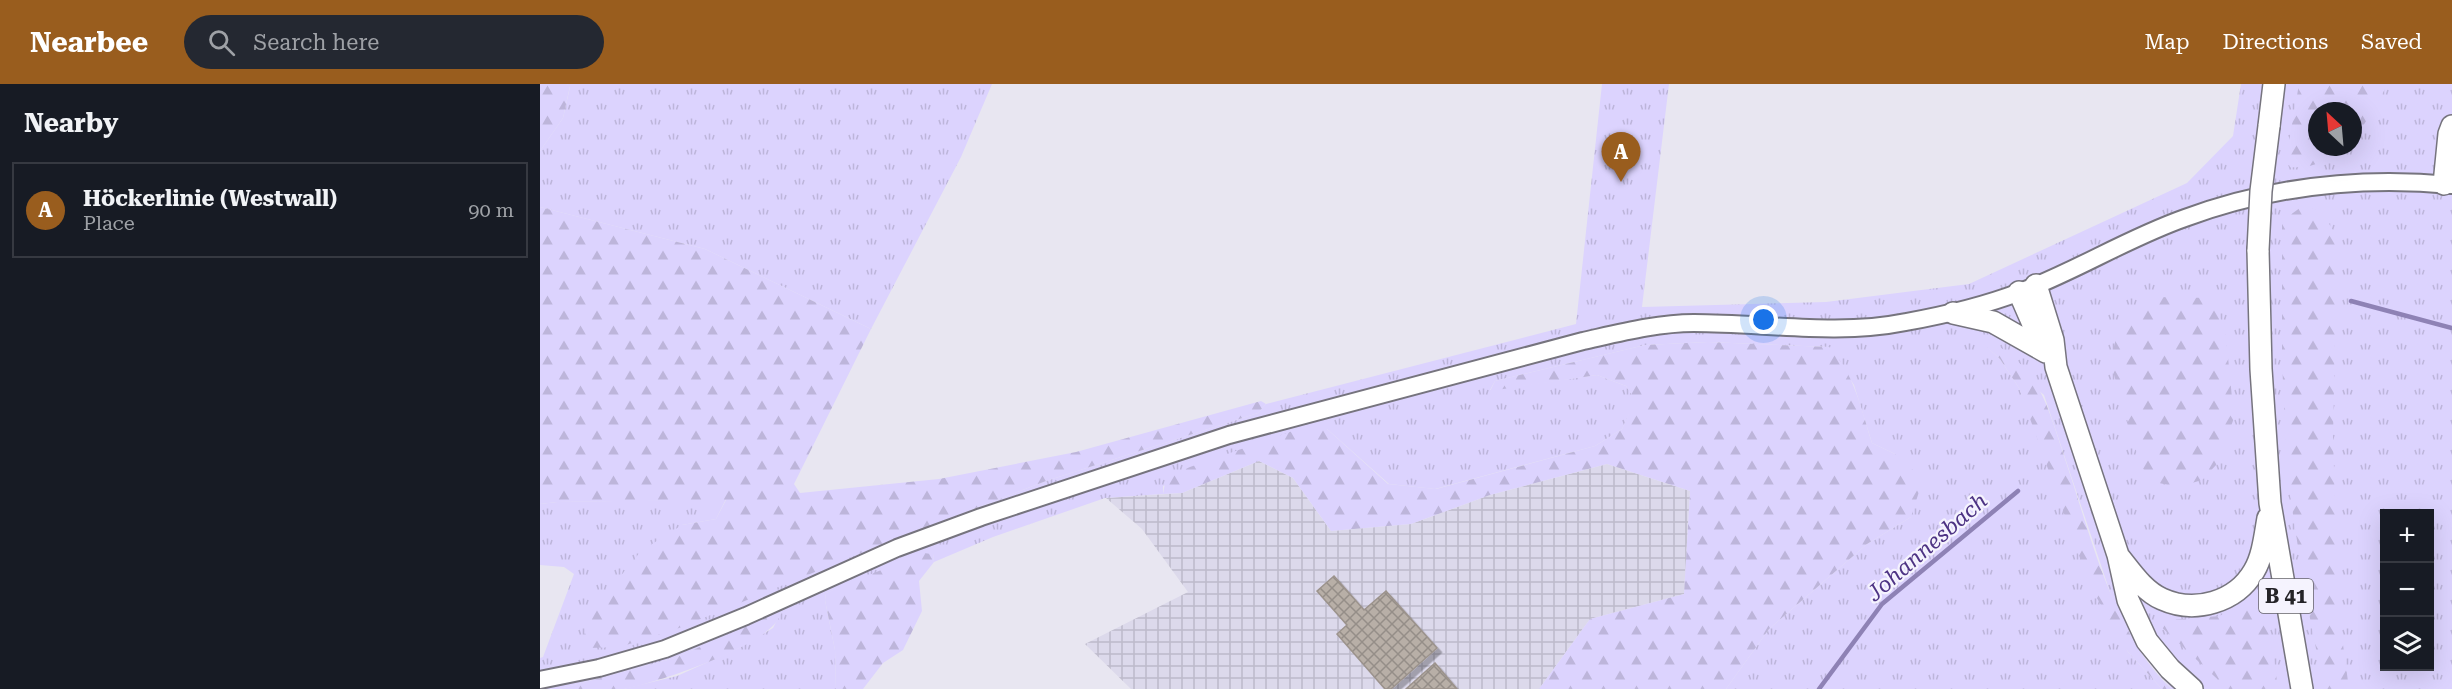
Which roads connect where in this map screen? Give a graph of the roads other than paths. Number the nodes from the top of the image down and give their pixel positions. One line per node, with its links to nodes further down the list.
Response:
1 (2274, 84): 7 (highway, B 41, bridge)
2 (2452, 126): 3 (highway)
3 (2448, 185): 4 (main road)
4 (2028, 289): 5 (main road); 6 (highway)
5 (1953, 313): 6 (highway); 9 (main road)
6 (2051, 360): 8 (highway)
7 (2271, 503): 8 (highway); 11 (highway, B 41)
8 (2118, 555): 10 (highway)
9 (540, 680)
10 (2192, 689)
11 (2302, 689)

